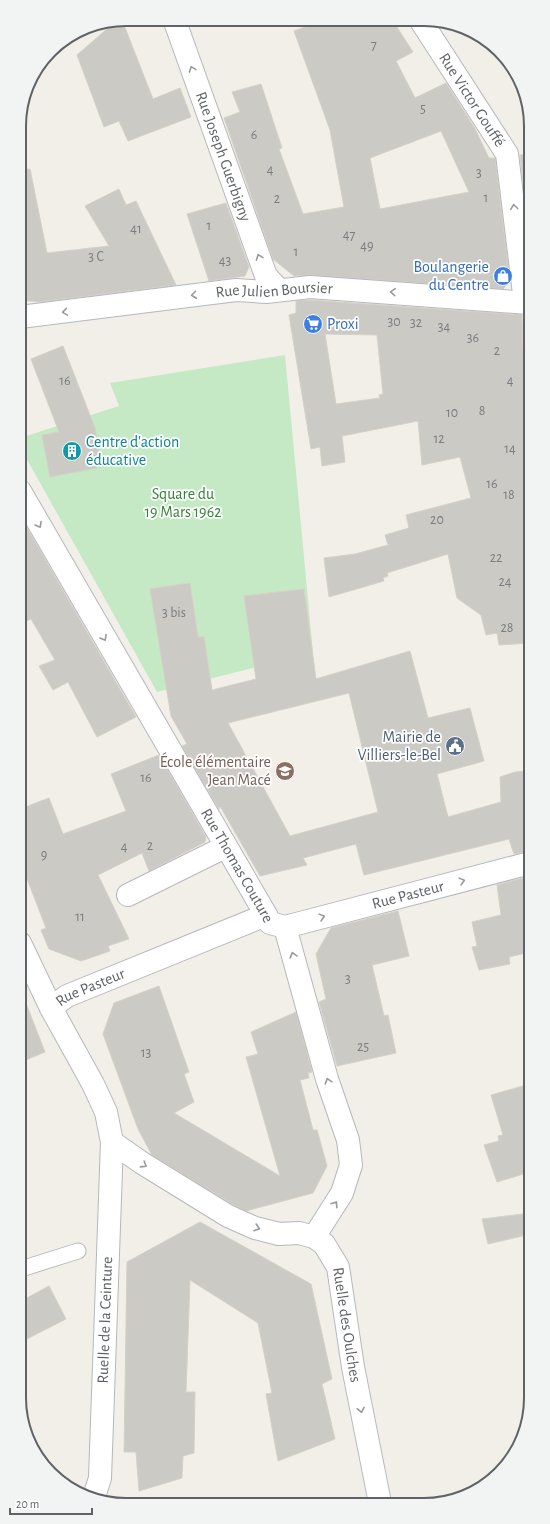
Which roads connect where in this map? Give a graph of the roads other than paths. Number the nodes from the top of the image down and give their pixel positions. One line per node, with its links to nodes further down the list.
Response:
1 (177, 26): 4 (street, Rue Joseph Guerbigny, one-way to 1)
2 (424, 26): 3 (street, Rue Victor Gouffé, one-way to 2)
3 (524, 280)
4 (279, 290): 5 (street, Rue Julien Boursier, one-way to 4); 6 (street, Rue Julien Boursier, one-way to 6)
5 (524, 302)
6 (26, 316)
7 (26, 501): 8 (street, Rue Thomas Couture, one-way to 8)
8 (225, 847): 10 (street); 11 (street, Rue Thomas Couture)
9 (524, 865): 12 (street, Rue Pasteur, one-way to 9)
10 (128, 895)
11 (266, 915): 12 (street, Rue Thomas Couture); 14 (street, Rue Pasteur)
12 (285, 927): 16 (street, Rue Thomas Couture, one-way to 12)
13 (26, 956): 14 (street, Ruelle de la Ceinture)
14 (51, 1008): 15 (street, Ruelle de la Ceinture)
15 (112, 1142): 16 (street, one-way to 16); 19 (street, Ruelle de la Ceinture)
16 (314, 1236): 20 (street, Ruelle des Oulches, one-way to 20)
17 (78, 1251): 18 (lane)
18 (26, 1267)
19 (95, 1493)
20 (379, 1498)

